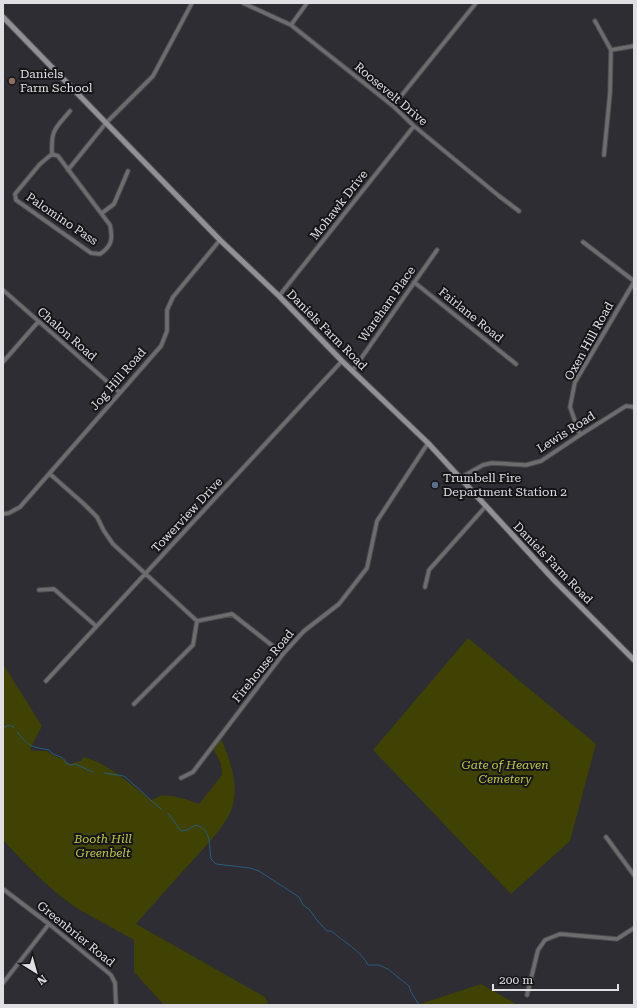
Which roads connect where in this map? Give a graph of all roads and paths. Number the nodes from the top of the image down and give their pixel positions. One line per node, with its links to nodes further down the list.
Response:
1 (192, 3): 12 (street)
2 (243, 3): 7 (street, Roosevelt Drive)
3 (307, 3): 7 (street)
4 (476, 3): 10 (street)
5 (3, 18): 12 (main road, Daniels Farm Road)
6 (594, 21): 9 (street)
7 (291, 25): 10 (street, Roosevelt Drive)
8 (634, 46): 9 (street)
9 (611, 50): 15 (street)
10 (393, 106): 13 (street, Roosevelt Drive)
11 (70, 111): 14 (street)
12 (106, 123): 16 (street); 20 (main road, Daniels Farm Road)
13 (414, 126): 18 (street, Roosevelt Drive); 26 (street, Mohawk Drive)
14 (52, 154): 16 (street, Palomino Pass); 19 (street, Palomino Pass)
15 (604, 155)
16 (68, 170): 19 (street, Palomino Pass)
17 (128, 171): 19 (street)
18 (519, 211)
19 (102, 213)
20 (220, 240): 26 (main road, Daniels Farm Road); 32 (street, Jog Hill Road)
21 (582, 242): 23 (street)
22 (437, 250): 24 (street, Wareham Place)
23 (634, 281): 34 (street, Oxen Hill Road)
24 (414, 282): 30 (street, Fairlane Road); 31 (street, Wareham Place)
25 (3, 290): 27 (street, Chalon Road)
26 (279, 296): 28 (main road, Daniels Farm Road)
27 (38, 322): 29 (street); 32 (street, Chalon Road)
28 (342, 361): 31 (main road, Daniels Farm Road); 40 (street, Towerview Drive)
29 (3, 362)
30 (516, 364)
31 (353, 370): 35 (main road, Daniels Farm Road)
32 (119, 392): 36 (street, Jog Hill Road)
33 (634, 407): 34 (street, Lewis Road)
34 (580, 434): 37 (street, Lewis Road)
35 (428, 443): 37 (main road, Daniels Farm Road); 45 (street, Firehouse Road)
36 (50, 474): 39 (street, Jog Hill Road); 40 (street)
37 (460, 478): 38 (main road, Daniels Farm Road)
38 (486, 506): 41 (street); 46 (main road, Daniels Farm Road)
39 (3, 514)
40 (145, 575): 43 (street); 44 (street, Towerview Drive)
41 (425, 587)
42 (39, 590): 44 (street)
43 (197, 621): 45 (street); 48 (street)
44 (96, 626): 47 (street, Towerview Drive)
45 (283, 654): 49 (street, Firehouse Road)
46 (634, 660)
47 (46, 681)
48 (134, 704)
49 (181, 778)
50 (606, 837): 51 (street)
51 (634, 875)
52 (3, 890): 53 (street, Greenbrier Road)
53 (49, 924): 55 (street); 57 (street, Greenbrier Road)
54 (634, 928): 56 (street)
55 (3, 983)
56 (527, 995)
57 (116, 1005)

